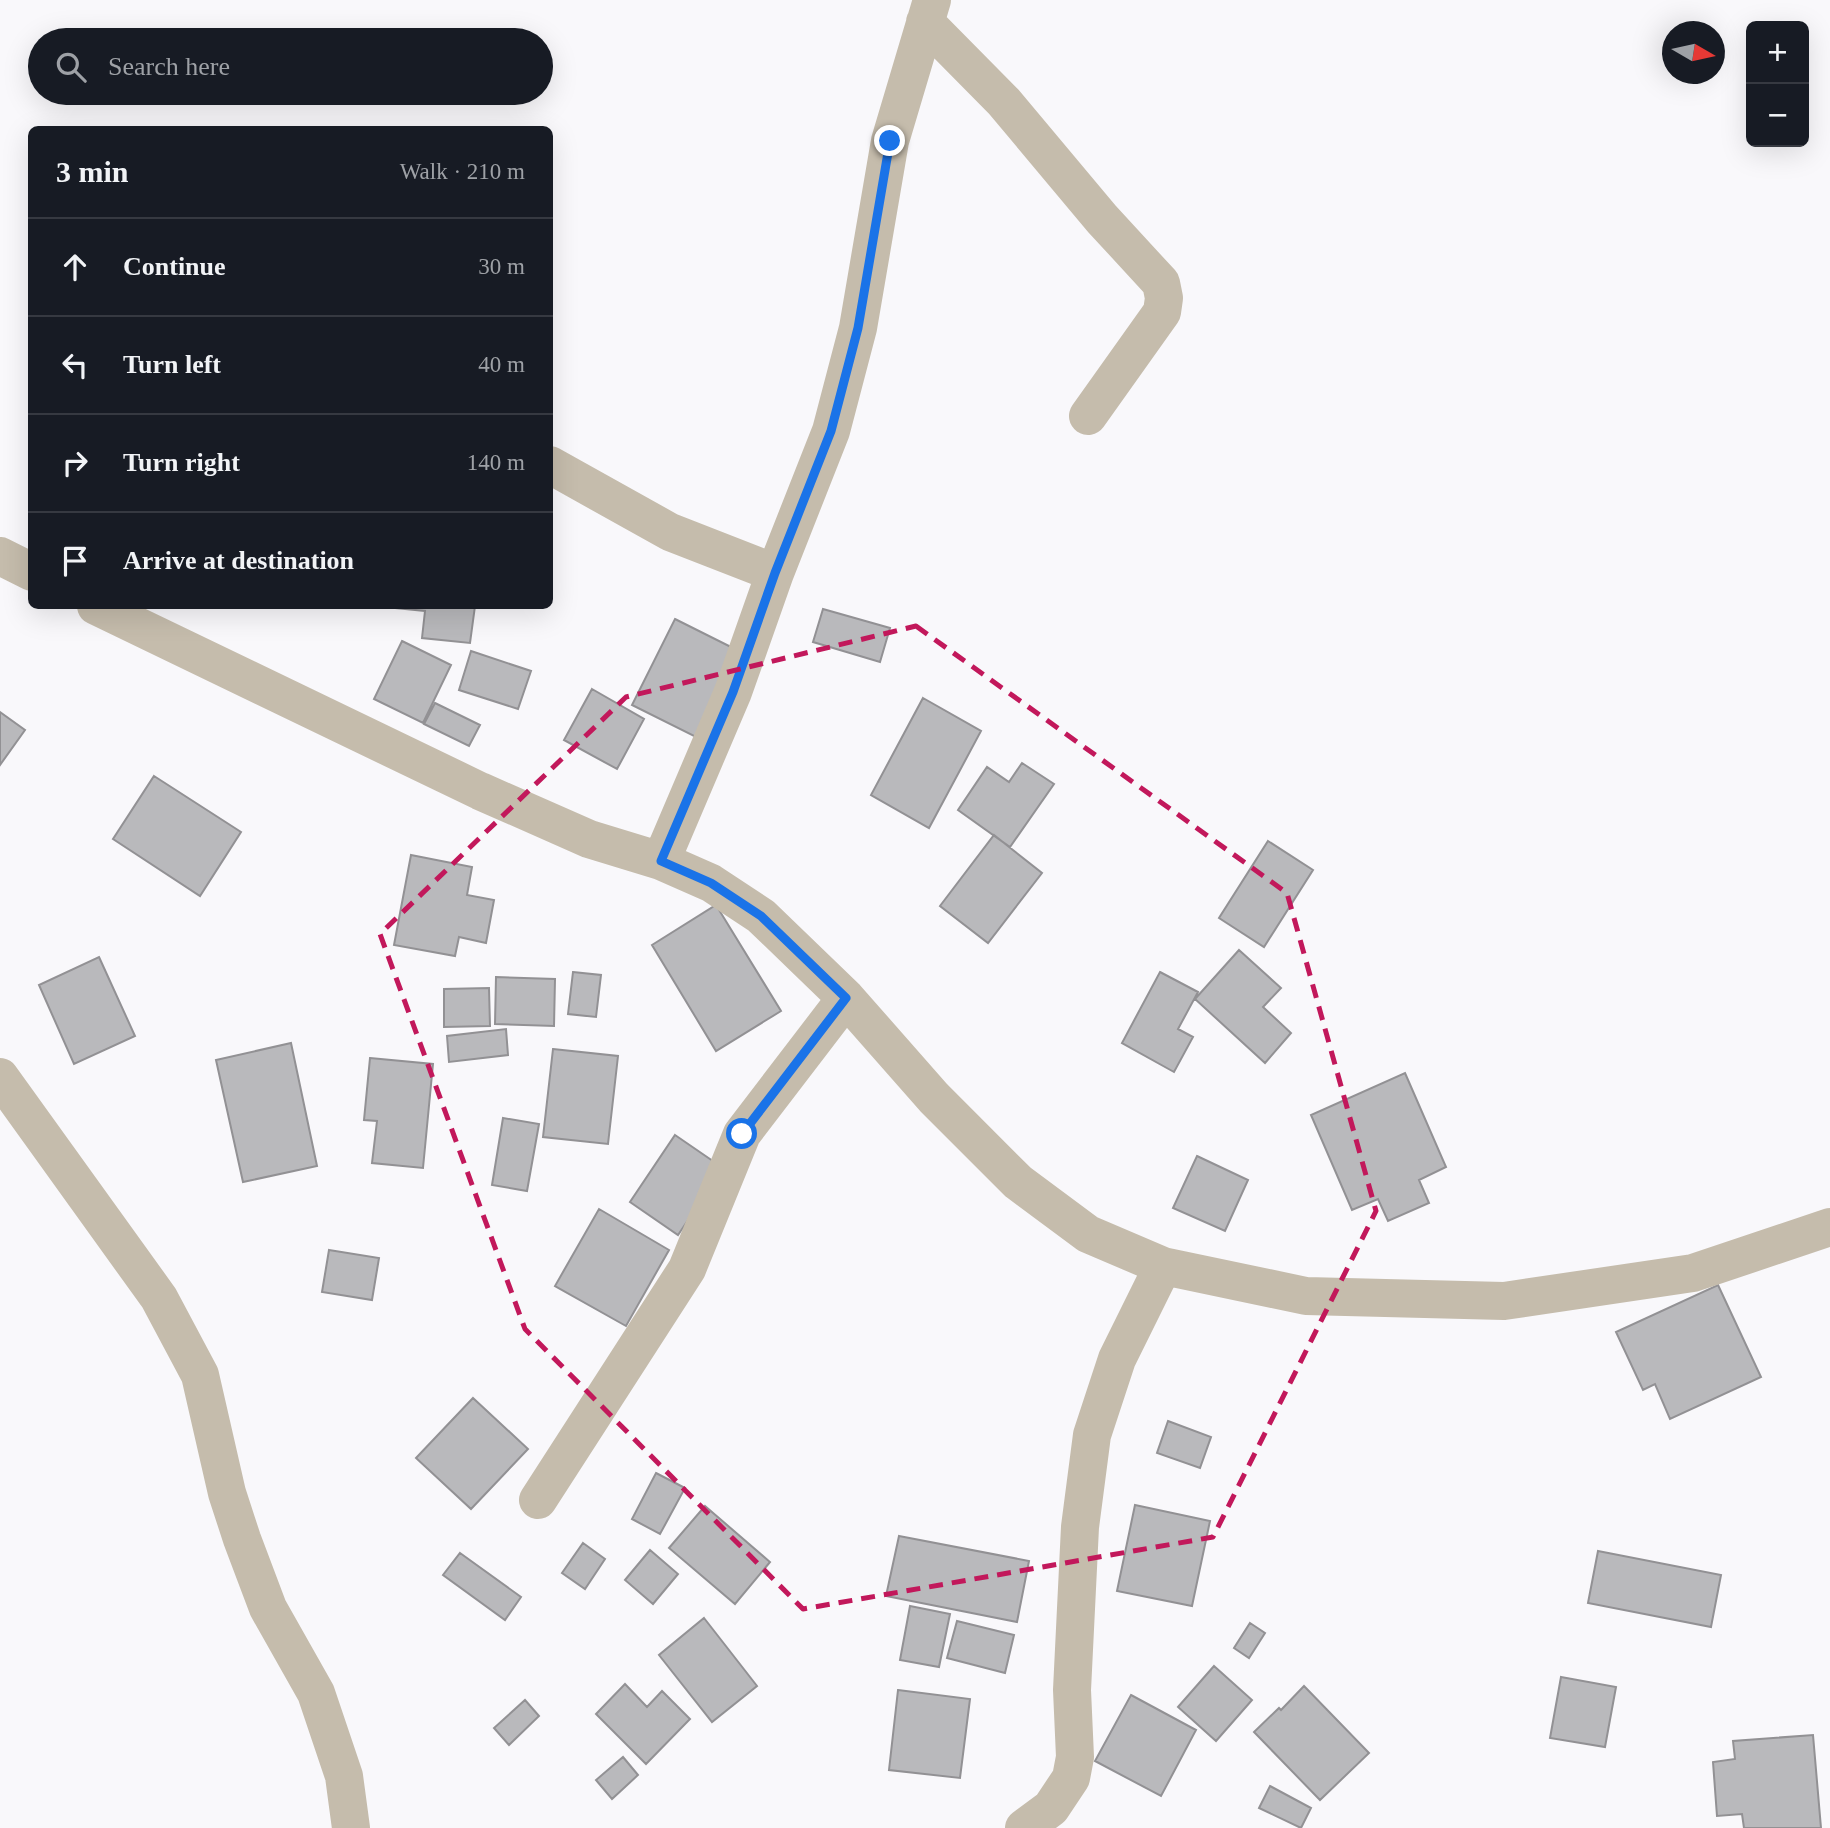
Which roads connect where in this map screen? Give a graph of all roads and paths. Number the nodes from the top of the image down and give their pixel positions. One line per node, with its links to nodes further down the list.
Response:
1 (928, 11): 2 (street); 6 (street)
2 (1088, 416)
3 (553, 466): 6 (street)
4 (0, 556): 5 (street)
5 (28, 570)
6 (775, 573): 8 (street)
7 (102, 609): 8 (street)
8 (661, 861): 9 (street)
9 (846, 998): 12 (street); 13 (street)
10 (0, 1077): 14 (street)
11 (1830, 1227): 12 (street)
12 (1163, 1266): 15 (street)
13 (538, 1500)
14 (351, 1828)
15 (1024, 1828)

